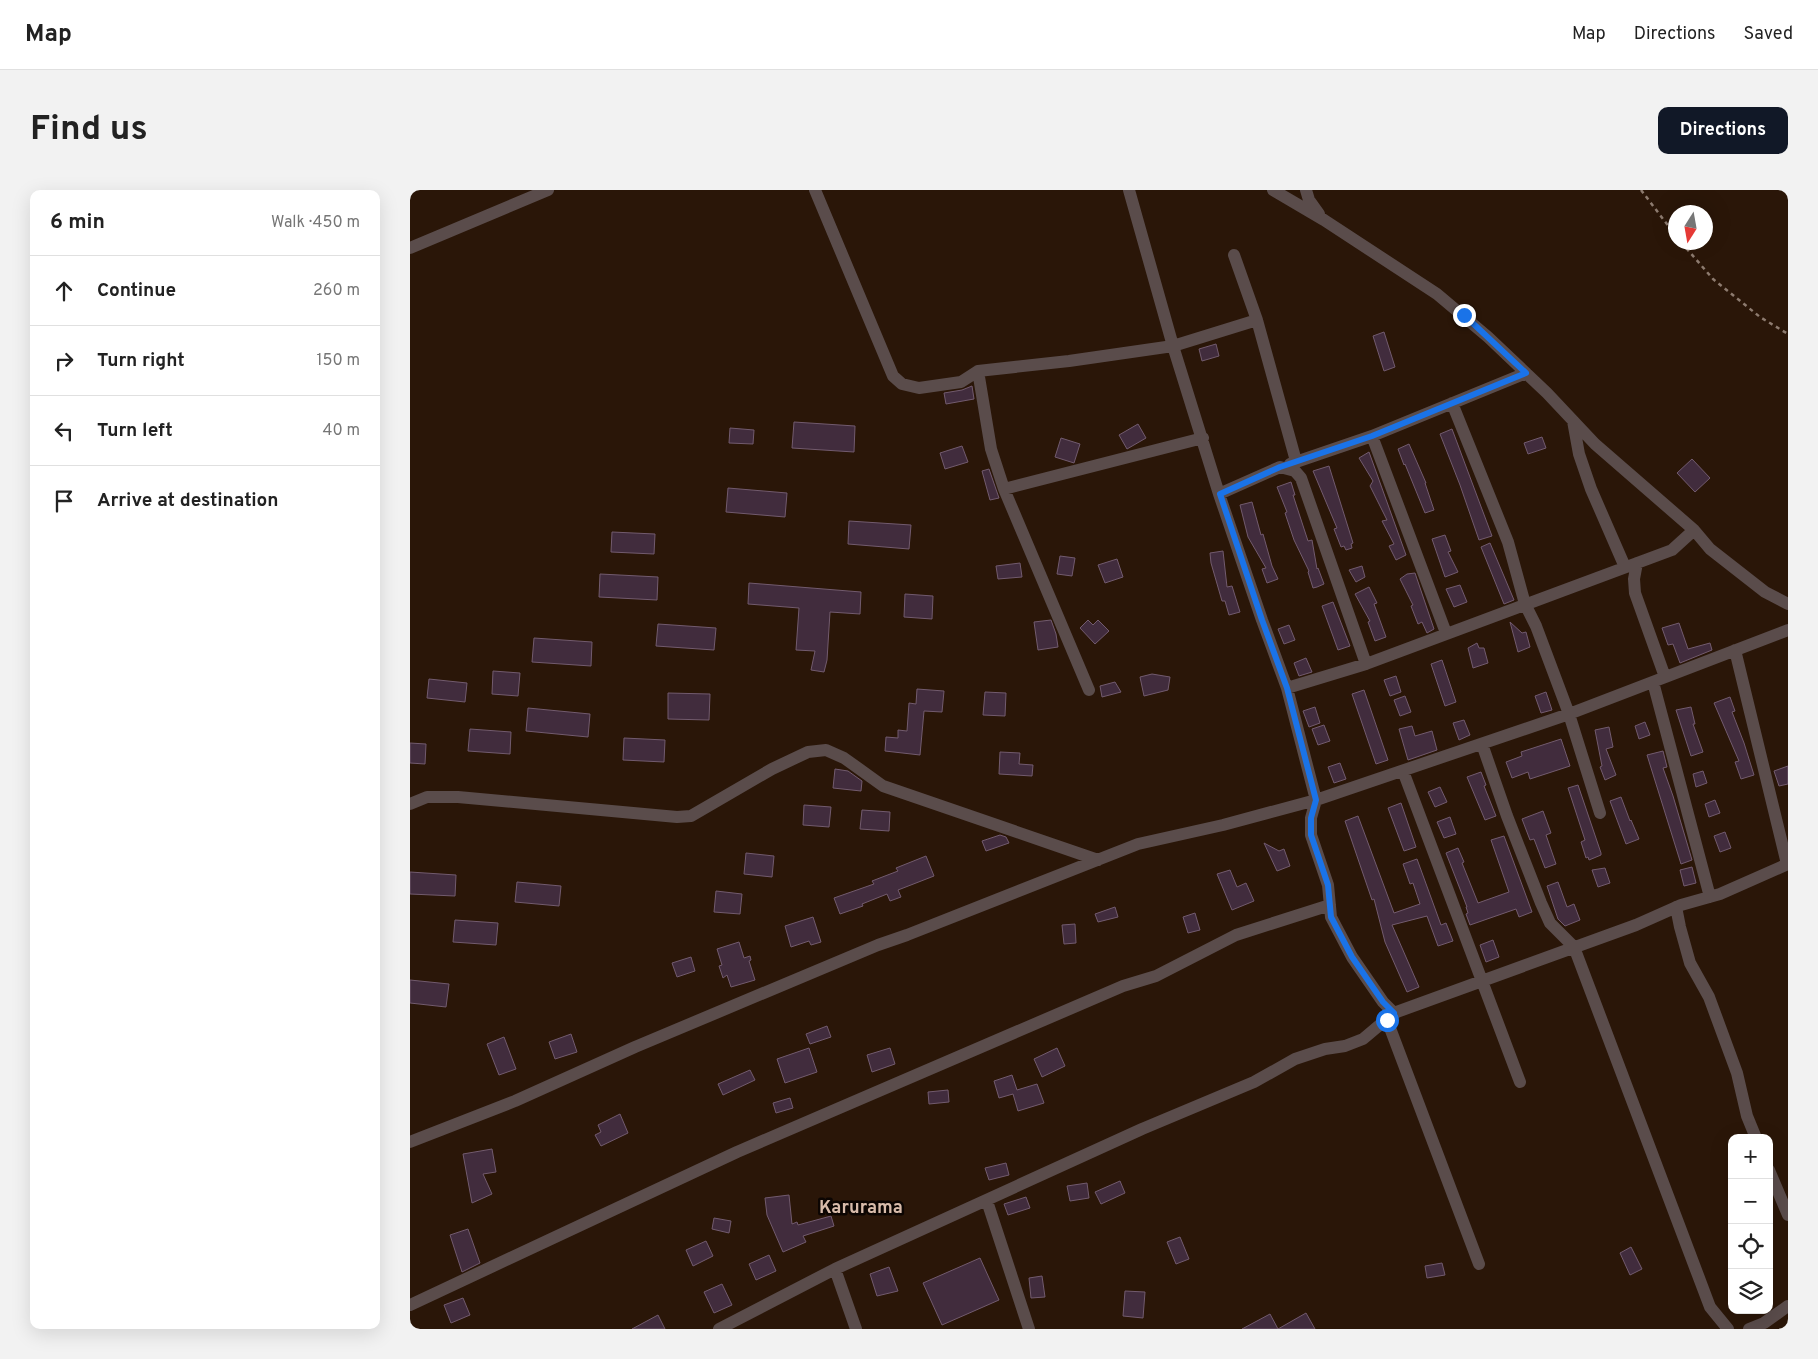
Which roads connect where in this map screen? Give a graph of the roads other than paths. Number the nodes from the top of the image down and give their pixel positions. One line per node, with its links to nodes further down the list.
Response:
1 (548, 190): 7 (street)
2 (815, 190): 11 (street)
3 (1129, 190): 10 (street)
4 (1273, 190): 6 (street)
5 (1306, 190): 6 (street)
6 (1324, 220): 12 (street)
7 (410, 248)
8 (1234, 255): 9 (street)
9 (1257, 320): 10 (street); 17 (street)
10 (1173, 346): 11 (street); 16 (street)
11 (978, 371): 19 (street)
12 (1526, 373): 13 (street); 14 (street)
13 (1452, 403): 15 (street); 23 (street)
14 (1573, 421): 21 (street); 22 (street)
15 (1372, 436): 17 (street); 26 (street)
16 (1203, 438): 19 (street); 20 (street)
17 (1296, 462): 18 (street)
18 (1280, 467): 20 (street); 28 (street)
19 (1004, 489): 31 (street)
20 (1220, 494): 30 (street)
21 (1694, 530): 22 (street); 24 (street)
22 (1631, 565): 23 (street); 29 (street)
23 (1525, 604): 26 (street); 32 (street)
24 (1788, 604)
25 (1788, 630): 27 (street)
26 (1446, 633): 28 (street)
27 (1735, 650): 29 (street); 39 (street)
28 (1366, 664): 30 (street)
29 (1659, 680): 32 (street); 40 (street)
30 (1287, 688): 35 (street)
31 (1089, 690)
32 (1569, 714): 33 (street); 37 (street)
33 (1482, 744): 34 (street); 43 (street)
34 (1403, 771): 35 (street); 44 (street)
35 (1316, 800): 38 (street); 41 (street)
36 (410, 804): 38 (street)
37 (1600, 813)
38 (1098, 860): 48 (street)
39 (1787, 864): 40 (street)
40 (1710, 897): 42 (street)
41 (1330, 905): 45 (street); 54 (street)
42 (1676, 907): 43 (street); 47 (street)
43 (1574, 947): 44 (street); 59 (street)
44 (1481, 980): 45 (street); 46 (street)
45 (1390, 1017): 50 (street); 52 (street)
46 (1520, 1082)
47 (1754, 1134)
48 (410, 1142)
49 (1773, 1179): 51 (street)
50 (988, 1201): 53 (street); 58 (street)
51 (1788, 1214)
52 (1479, 1264)
53 (835, 1269): 56 (street); 57 (street)
54 (410, 1305)
55 (1788, 1306): 60 (street)
56 (718, 1329)
57 (856, 1329)
58 (1029, 1329)
59 (1728, 1329)
60 (1749, 1329)

